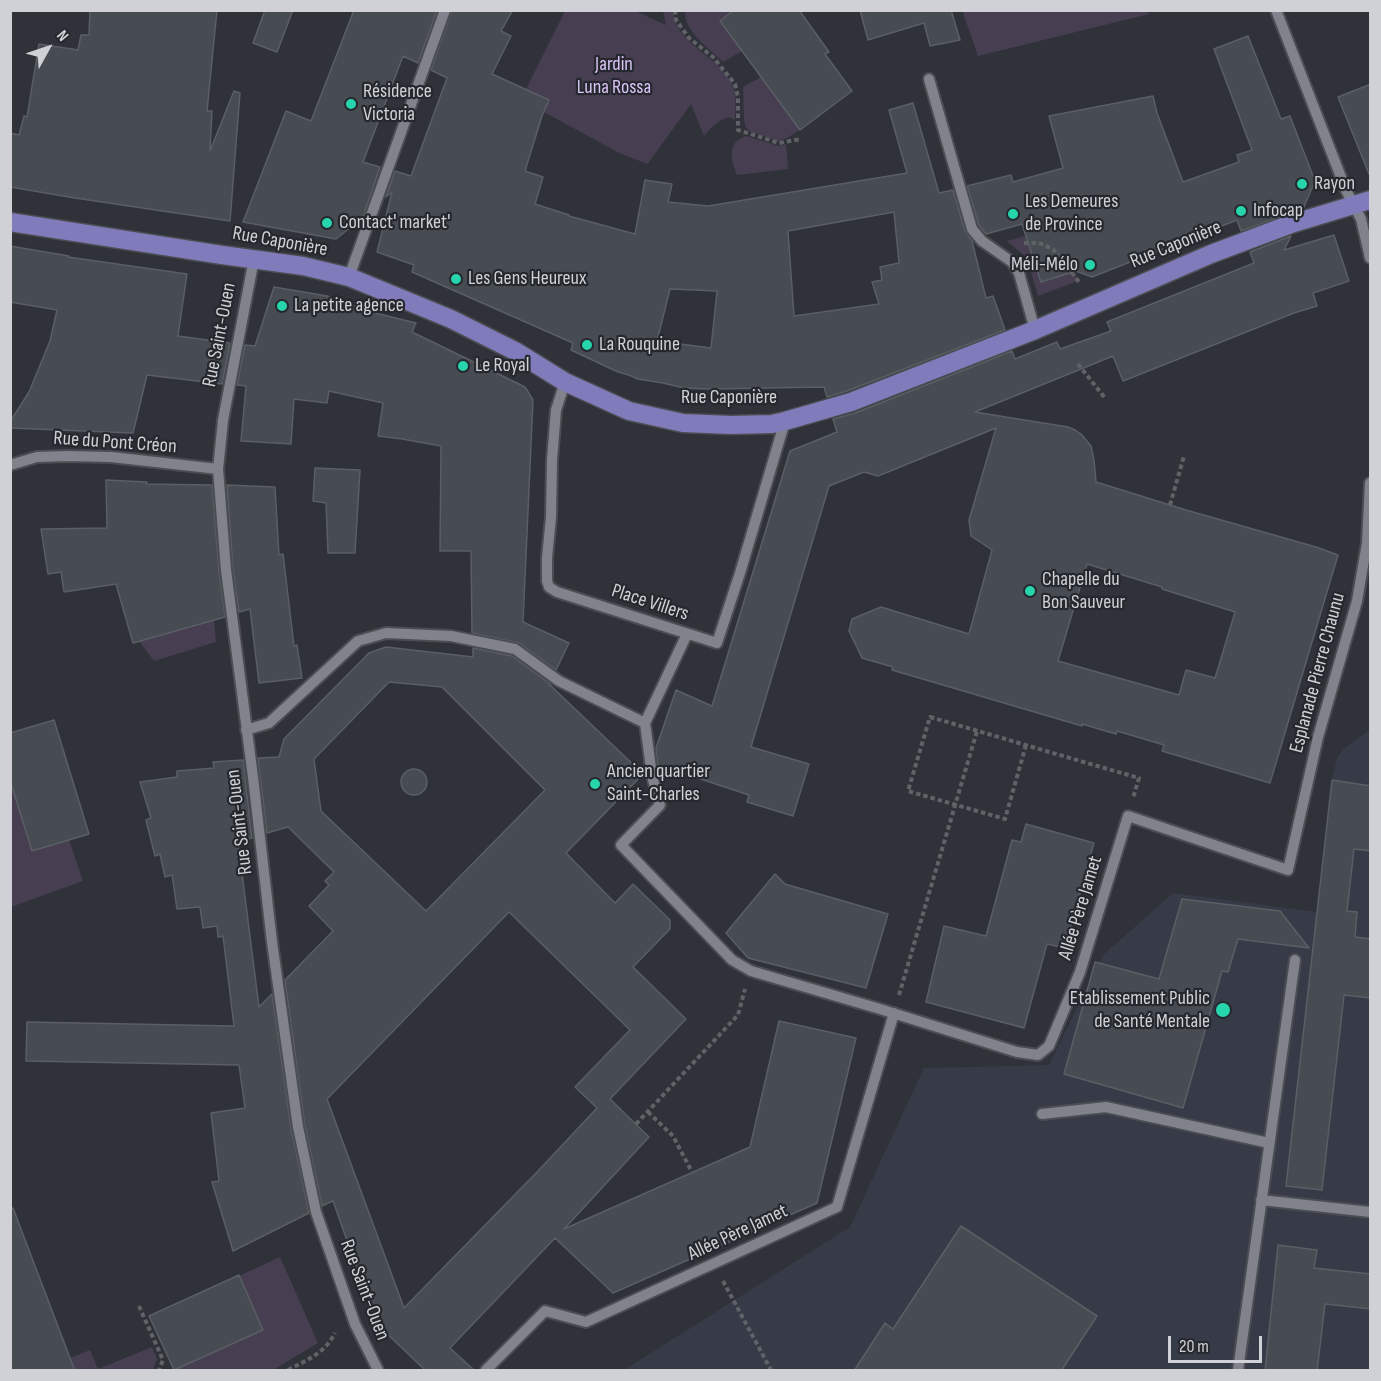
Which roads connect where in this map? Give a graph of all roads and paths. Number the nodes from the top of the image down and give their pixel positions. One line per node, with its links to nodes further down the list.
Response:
1 (445, 10): 11 (street)
2 (675, 10): 5 (path)
3 (1276, 10): 6 (street)
4 (930, 79): 13 (street)
5 (801, 139)
6 (1362, 202): 9 (street); 13 (main road, Rue Caponière)
7 (10, 222): 10 (main road, Rue Caponière)
8 (1017, 243): 12 (path)
9 (1371, 258)
10 (254, 259): 11 (main road, Rue Caponière); 20 (street, Rue Saint-Ouen)
11 (349, 277): 15 (main road, Rue Caponière)
12 (1082, 289)
13 (1035, 330): 17 (main road, Rue Caponière)
14 (1078, 364): 16 (path)
15 (565, 382): 17 (main road, Rue Caponière); 24 (street, Place Villers)
16 (1105, 398)
17 (785, 422): 24 (street, Place Villers)
18 (1184, 456): 22 (path)
19 (10, 465): 20 (street, Rue du Pont Créon)
20 (218, 469): 26 (street, Rue Saint-Ouen)
21 (1371, 483): 23 (street, Esplanade Pierre Chaunu)
22 (1170, 505)
23 (1369, 543): 30 (street, Esplanade Pierre Chaunu)
24 (687, 634): 25 (street)
25 (645, 723): 26 (street); 32 (street, Allée Père Jamet)
26 (246, 730): 46 (street, Rue Saint-Ouen)
27 (977, 730): 28 (path); 29 (path); 29 (path)
28 (1026, 745): 29 (path); 30 (path)
29 (955, 805): 33 (path)
30 (1128, 816): 33 (street, Allée Père Jamet)
31 (1295, 960): 37 (street)
32 (751, 971): 33 (street, Allée Père Jamet); 34 (path)
33 (894, 1013): 41 (street, Allée Père Jamet)
34 (648, 1112): 36 (path); 38 (path)
35 (1042, 1114): 37 (street)
36 (636, 1124)
37 (1269, 1143): 39 (street)
38 (692, 1172)
39 (1262, 1200): 40 (street); 49 (street)
40 (1371, 1212)
41 (714, 1263): 47 (street, Allée Père Jamet); 48 (path)
42 (139, 1306): 44 (path)
43 (335, 1333): 45 (path)
44 (159, 1371)
45 (288, 1371)
46 (378, 1371)
47 (486, 1371)
48 (771, 1371)
49 (1238, 1371)

